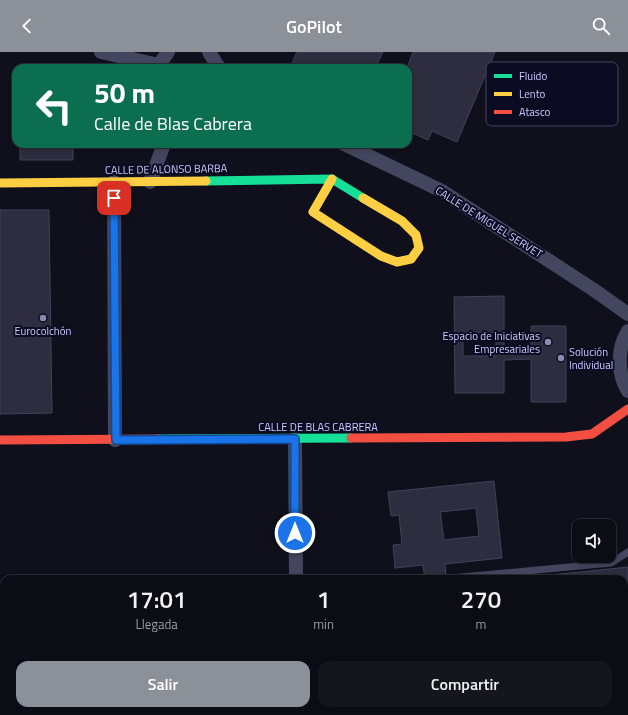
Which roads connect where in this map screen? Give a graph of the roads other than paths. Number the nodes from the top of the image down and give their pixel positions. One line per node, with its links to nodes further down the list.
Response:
1 (101, 52): 4 (street)
2 (168, 52): 5 (street)
3 (210, 52): 6 (street)
4 (147, 64)
5 (161, 64)
6 (216, 64)
7 (163, 148): 11 (street)
8 (352, 148): 13 (street, CALLE DE MIGUEL SERVET)
9 (332, 179): 9 (street); 11 (street, CALLE DE ALONSO BARBA)
10 (114, 182): 11 (street, CALLE DE ALONSO BARBA); 12 (street, CALLE DE ALONSO BARBA); 19 (street)
11 (150, 182)
12 (0, 183)
13 (628, 314)
14 (628, 330): 15 (street)
15 (628, 390)
16 (628, 409): 17 (street, CALLE DE BLAS CABRERA)
17 (295, 439): 19 (street, CALLE DE BLAS CABRERA); 21 (street)
18 (0, 440): 19 (street, CALLE DE BLAS CABRERA)
19 (116, 440)
20 (628, 552): 22 (lane)
21 (296, 575)
22 (481, 575)

